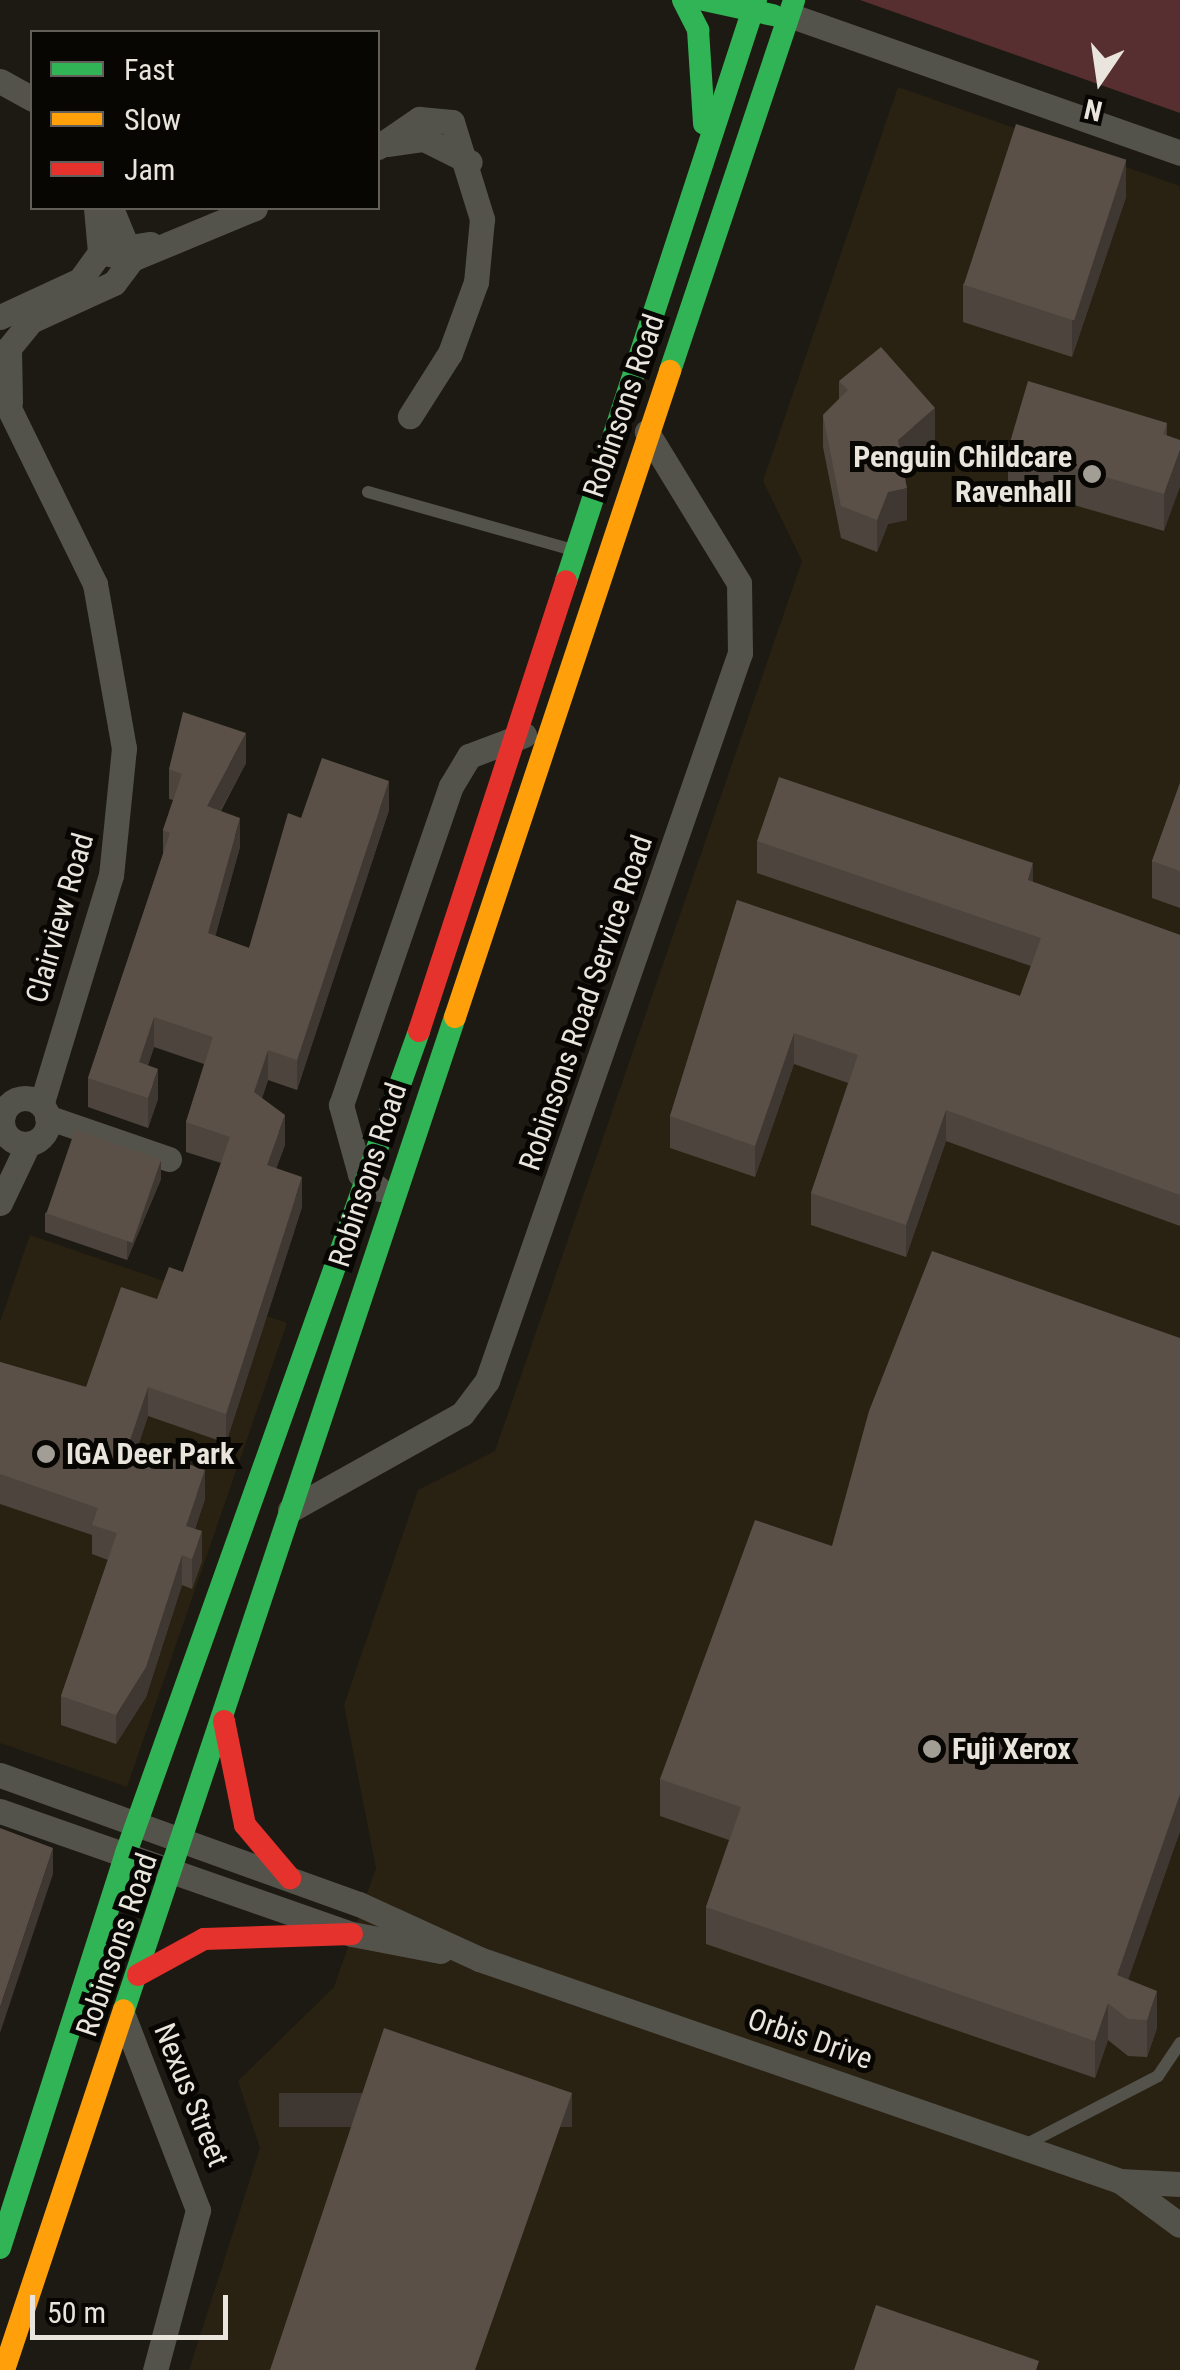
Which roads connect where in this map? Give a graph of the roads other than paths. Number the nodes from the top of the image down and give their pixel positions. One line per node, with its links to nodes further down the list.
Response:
1 (683, 0): 8 (main road)
2 (704, 0): 3 (main road)
3 (772, 6): 7 (street); 8 (main road, Robinsons Road); 18 (main road, Robinsons Road)
4 (0, 80): 5 (street)
5 (30, 98)
6 (380, 146): 17 (street)
7 (1180, 153)
8 (702, 160): 20 (main road, Robinsons Road)
9 (96, 210): 12 (street)
10 (112, 210): 13 (street)
11 (251, 210): 13 (street)
12 (100, 252): 13 (street); 14 (street)
13 (131, 252): 15 (street)
14 (0, 317)
15 (5, 345): 16 (street, Clairview Road)
16 (5, 396): 24 (street, Clairview Road)
17 (410, 416)
18 (647, 432): 21 (main road, Robinsons Road); 28 (street, Robinsons Road Service Road)
19 (368, 492): 20 (lane)
20 (578, 552): 21 (lane); 22 (main road, Robinsons Road)
21 (604, 560): 23 (main road, Robinsons Road)
22 (517, 734): 23 (street); 26 (main road, Robinsons Road); 26 (street)
23 (545, 738): 26 (main road, Robinsons Road)
24 (21, 1120): 25 (street); 27 (street, Clairview Road)
25 (169, 1159)
26 (381, 1190): 28 (main road, Robinsons Road); 32 (main road, Robinsons Road)
27 (2, 1198)
28 (290, 1510): 29 (main road, Robinsons Road)
29 (224, 1720): 33 (main road, Robinsons Road); 36 (main road)
30 (0, 1776): 32 (street, Orbis Drive)
31 (0, 1810): 34 (street, Orbis Drive)
32 (137, 1824): 33 (street, Orbis Drive); 34 (main road, Robinsons Road)
33 (184, 1839): 35 (main road, Robinsons Road); 36 (street, Orbis Drive)
34 (126, 1853): 35 (street, Orbis Drive); 46 (main road, Robinsons Road)
35 (174, 1870): 37 (street, Orbis Drive); 39 (main road, Robinsons Road)
36 (290, 1878): 38 (street, Orbis Drive)
37 (352, 1934): 38 (street, Orbis Drive); 39 (main road)
38 (479, 1959): 42 (street, Orbis Drive)
39 (138, 1974): 40 (main road, Robinsons Road)
40 (124, 2018): 47 (main road, Robinsons Road); 48 (street, Nexus Street)
41 (1180, 2043): 42 (lane)
42 (1021, 2147): 43 (street, Orbis Drive)
43 (1120, 2182): 44 (street, Orbis Drive); 45 (street, Orbis Drive)
44 (1180, 2184)
45 (1180, 2225)
46 (0, 2248)
47 (4, 2370)
48 (155, 2370)

